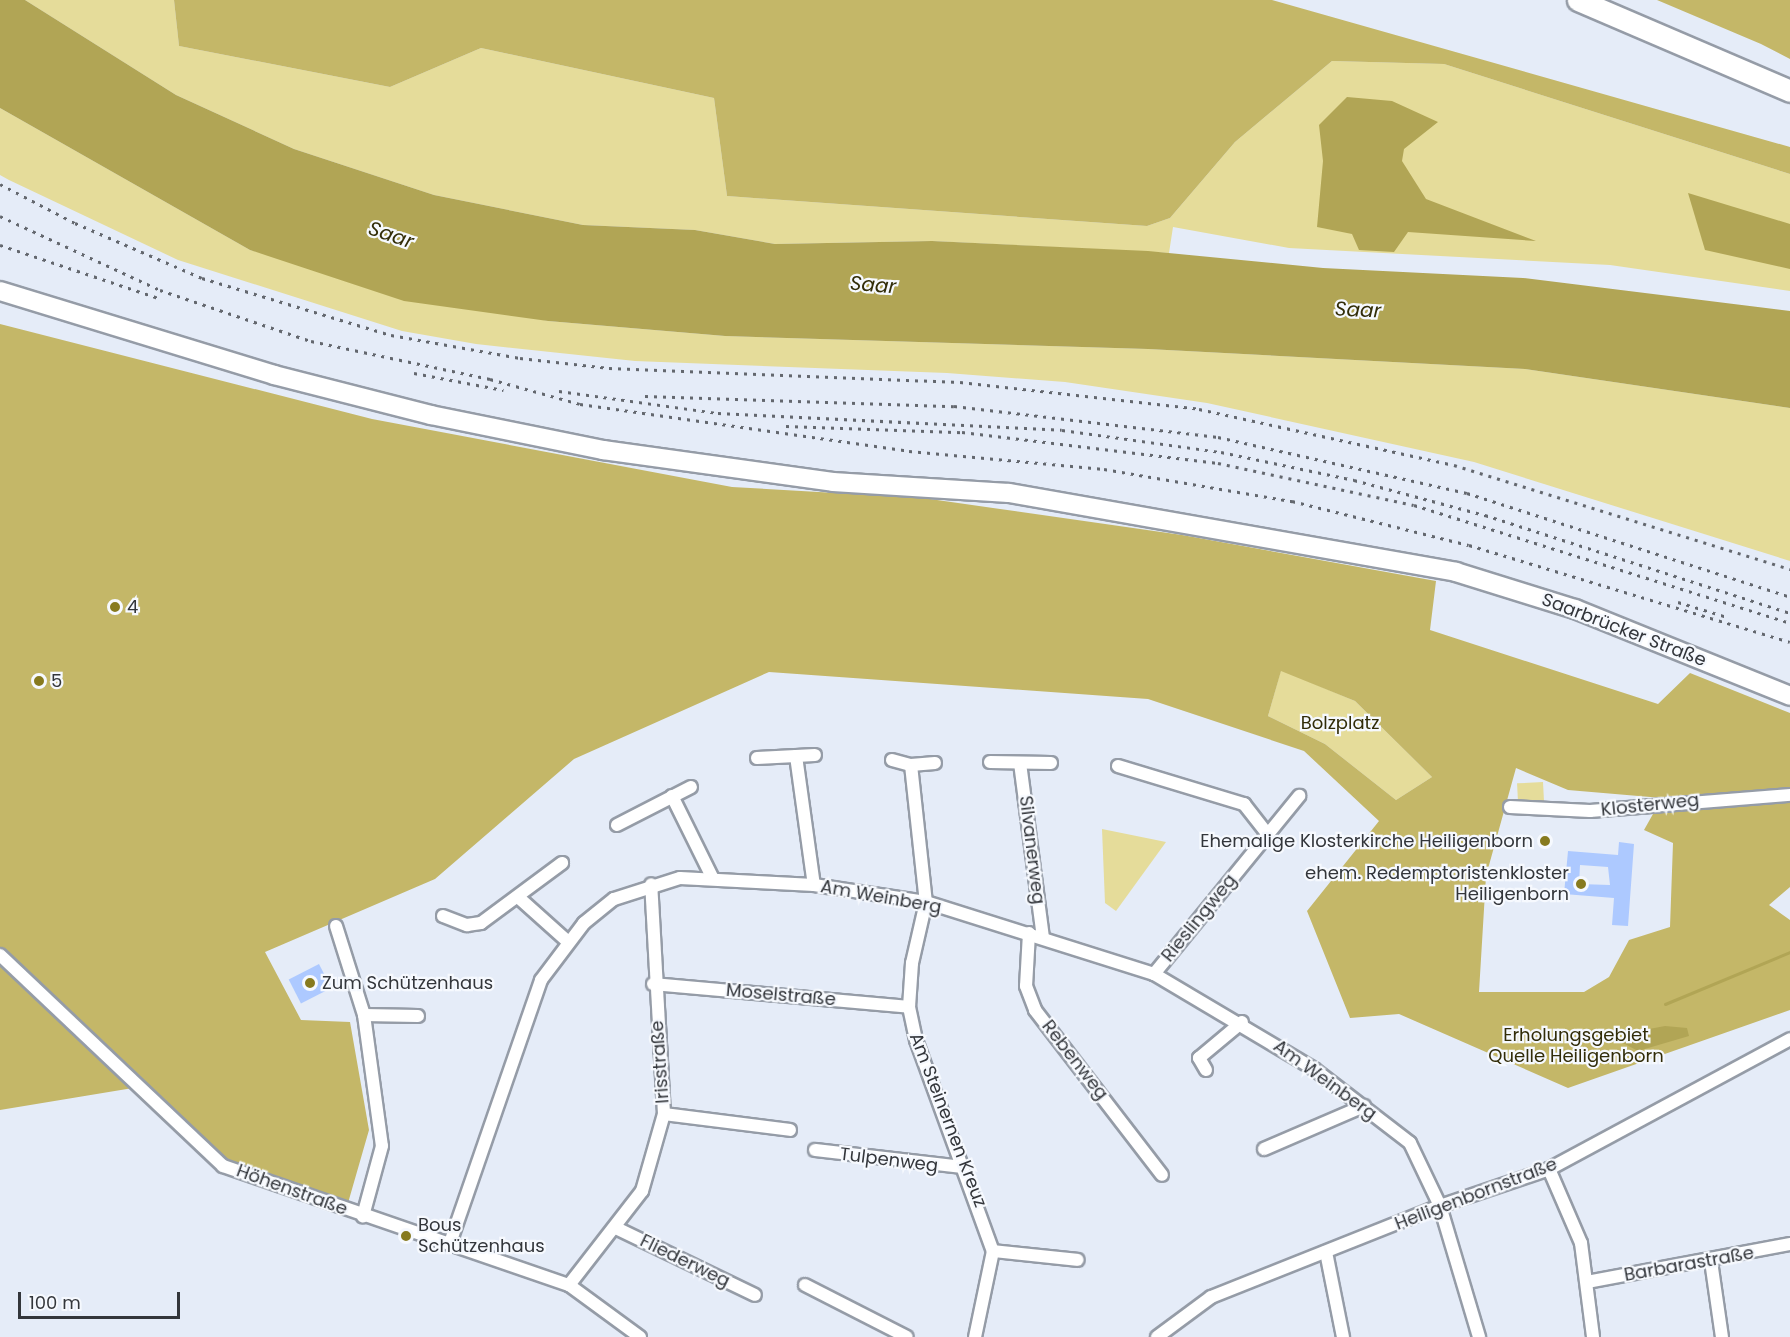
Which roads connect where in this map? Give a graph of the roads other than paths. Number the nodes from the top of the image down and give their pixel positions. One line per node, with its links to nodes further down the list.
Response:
1 (1578, 0): 4 (highway)
2 (1616, 0): 3 (highway)
3 (1790, 76)
4 (1790, 91)
5 (0, 291): 6 (main road, Saarbrücker Straße)
6 (1790, 696)
7 (815, 755): 8 (street)
8 (796, 756): 9 (street); 27 (street)
9 (757, 758)
10 (892, 760): 15 (street)
11 (990, 762): 13 (street)
12 (935, 763): 15 (street)
13 (1020, 763): 14 (street); 33 (street, Silvanerweg)
14 (1051, 763)
15 (911, 765): 29 (street, Am Steinernen Kreuz)
16 (1118, 766): 23 (street)
17 (691, 787): 19 (street)
18 (1790, 795): 21 (street, Klosterweg)
19 (672, 796): 22 (street); 25 (street)
20 (1299, 796): 23 (street, Rieslingweg)
21 (1510, 807)
22 (617, 825)
23 (1267, 833): 36 (street, Rieslingweg)
24 (562, 863): 28 (street)
25 (712, 877): 26 (street, Am Weinberg); 27 (street, Am Weinberg)
26 (651, 884): 34 (street, Am Weinberg); 37 (street, Irisstraße)
27 (814, 885): 29 (street, Am Weinberg)
28 (518, 897): 30 (street); 34 (street)
29 (926, 902): 32 (street, Am Weinberg); 38 (street, Am Steinernen Kreuz)
30 (443, 916)
31 (336, 926): 39 (street)
32 (1029, 933): 33 (street, Am Weinberg); 51 (street, Rebenweg)
33 (1042, 937): 36 (street, Am Weinberg)
34 (567, 941): 55 (street, Am Weinberg)
35 (0, 955): 53 (street, Höhenstraße)
36 (1154, 974): 41 (street, Am Weinberg)
37 (654, 984): 38 (street, Moselstraße); 45 (street, Irisstraße)
38 (909, 1007): 49 (street, Am Steinernen Kreuz)
39 (364, 1015): 40 (street); 53 (street)
40 (418, 1016)
41 (1242, 1022): 43 (street); 44 (street, Am Weinberg)
42 (1790, 1039): 50 (street, Heiligenbornstraße)
43 (1206, 1070)
44 (1364, 1106): 47 (street); 52 (street, Am Weinberg)
45 (664, 1114): 46 (street); 54 (street, Irisstraße)
46 (790, 1130)
47 (1264, 1149)
48 (815, 1150): 49 (street, Tulpenweg)
49 (963, 1167): 57 (street, Am Steinernen Kreuz)
50 (1549, 1168): 52 (street, Heiligenbornstraße); 61 (street)
51 (1161, 1175)
52 (1440, 1206): 58 (street, Heiligenbornstraße); 70 (street, Am Weinberg)
53 (363, 1216): 55 (street, Höhenstraße)
54 (616, 1228): 62 (street, Irisstraße); 64 (street, Fliederweg)
55 (450, 1243): 62 (street, Höhenstraße)
56 (1790, 1244): 60 (street, Barbarastraße)
57 (993, 1251): 59 (street); 67 (street)
58 (1326, 1252): 68 (street, Heiligenbornstraße); 69 (street)
59 (1078, 1260)
60 (1711, 1261): 61 (street, Barbarastraße); 72 (street)
61 (1587, 1281): 71 (street)
62 (569, 1285): 65 (street, Höhenstraße)
63 (805, 1285): 66 (street)
64 (755, 1295)
65 (640, 1337)
66 (907, 1337)
67 (975, 1337)
68 (1157, 1337)
69 (1343, 1337)
70 (1479, 1337)
71 (1593, 1337)
72 (1722, 1337)

